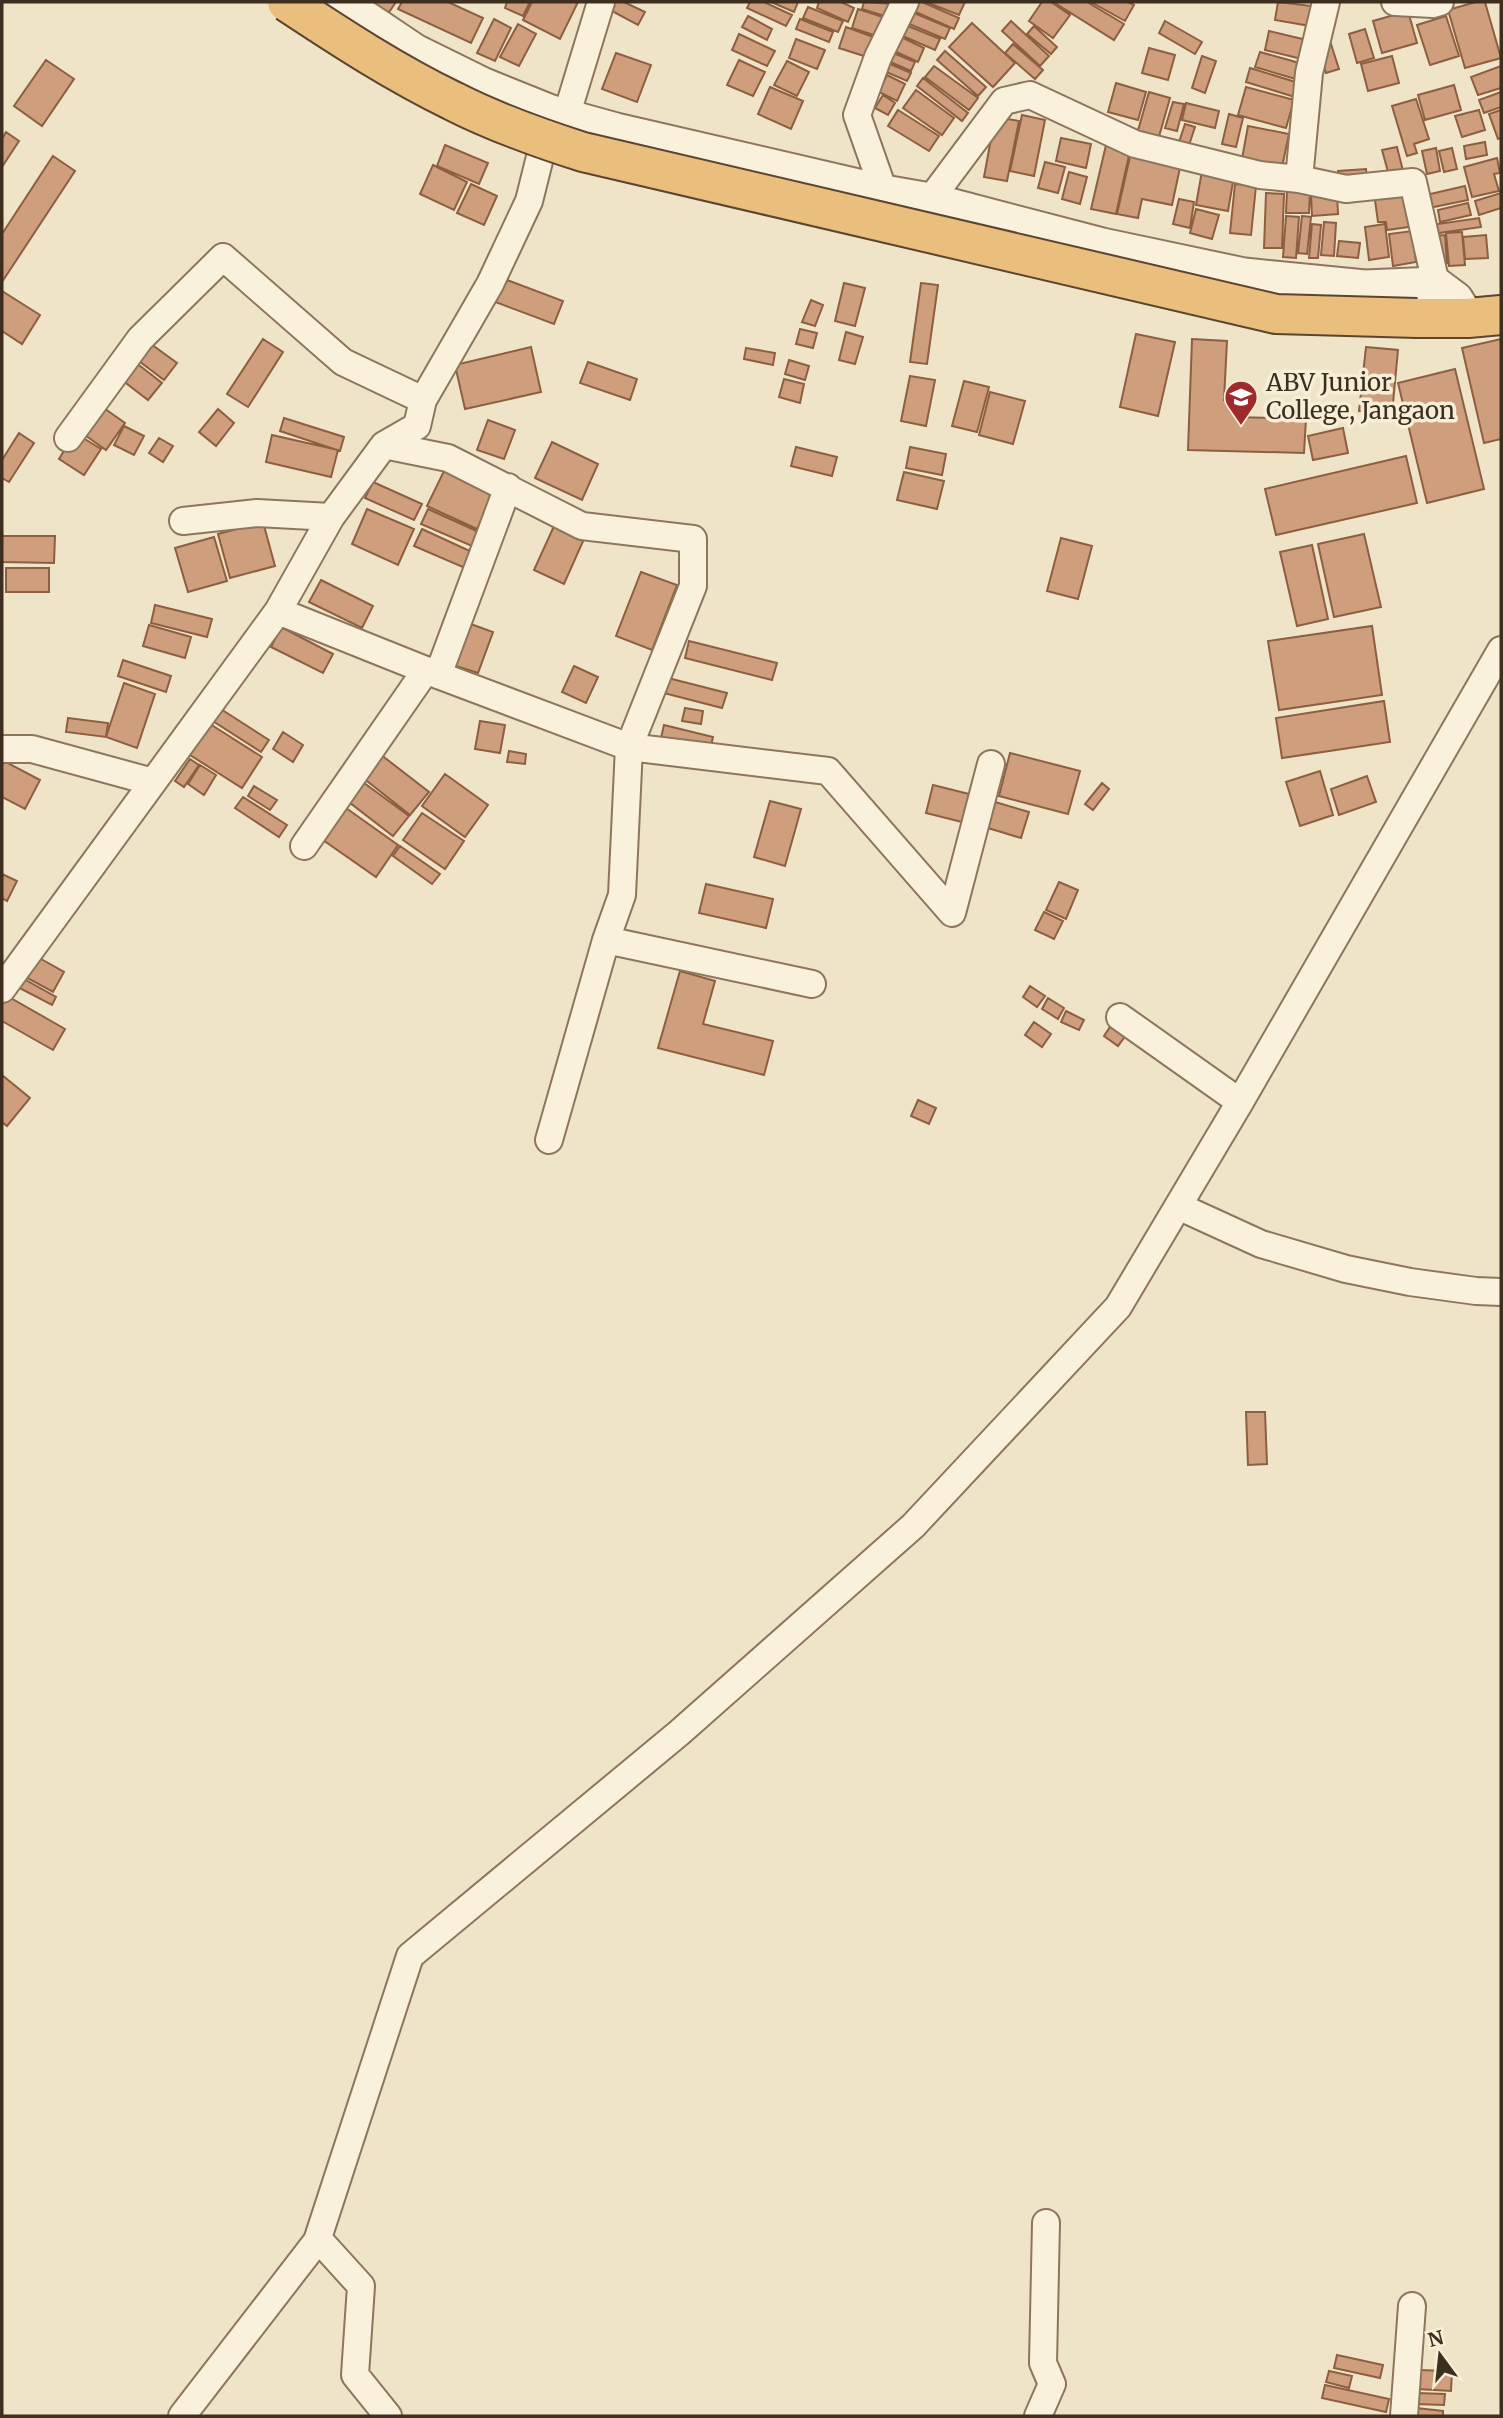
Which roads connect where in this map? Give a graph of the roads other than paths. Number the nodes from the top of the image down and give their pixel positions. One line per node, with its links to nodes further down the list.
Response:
1 (287, 2): 13 (highway, bridge)
2 (342, 2): 8 (street)
3 (601, 2): 8 (street)
4 (905, 2): 10 (street)
5 (1326, 2): 9 (street)
6 (1395, 2): 7 (street)
7 (1440, 2)
8 (558, 114): 10 (street); 14 (street)
9 (1299, 178): 11 (street); 12 (street)
10 (884, 192): 11 (street)
11 (930, 200): 12 (street)
12 (1436, 284): 13 (street)
13 (1484, 316)
14 (423, 400): 15 (street); 16 (street)
15 (68, 438)
16 (384, 445): 17 (street); 18 (street)
17 (508, 487): 22 (street); 23 (street)
18 (331, 517): 19 (street); 20 (street)
19 (183, 521)
20 (278, 611): 22 (street); 26 (street)
21 (1499, 660): 32 (street)
22 (432, 673): 23 (street); 27 (street)
23 (629, 747): 25 (street); 28 (street)
24 (2, 749): 26 (street)
25 (990, 764)
26 (153, 782): 30 (street)
27 (304, 846)
28 (606, 940): 29 (street); 33 (street)
29 (812, 984)
30 (2, 989)
31 (1120, 1017): 32 (street)
32 (1240, 1102): 34 (street)
33 (549, 1140)
34 (1178, 1206): 35 (street); 37 (street)
35 (1501, 1292)
36 (1046, 2223): 41 (street)
37 (317, 2241): 39 (street); 40 (street)
38 (1412, 2306): 42 (street)
39 (182, 2416)
40 (388, 2416)
41 (1038, 2416)
42 (1404, 2416)

